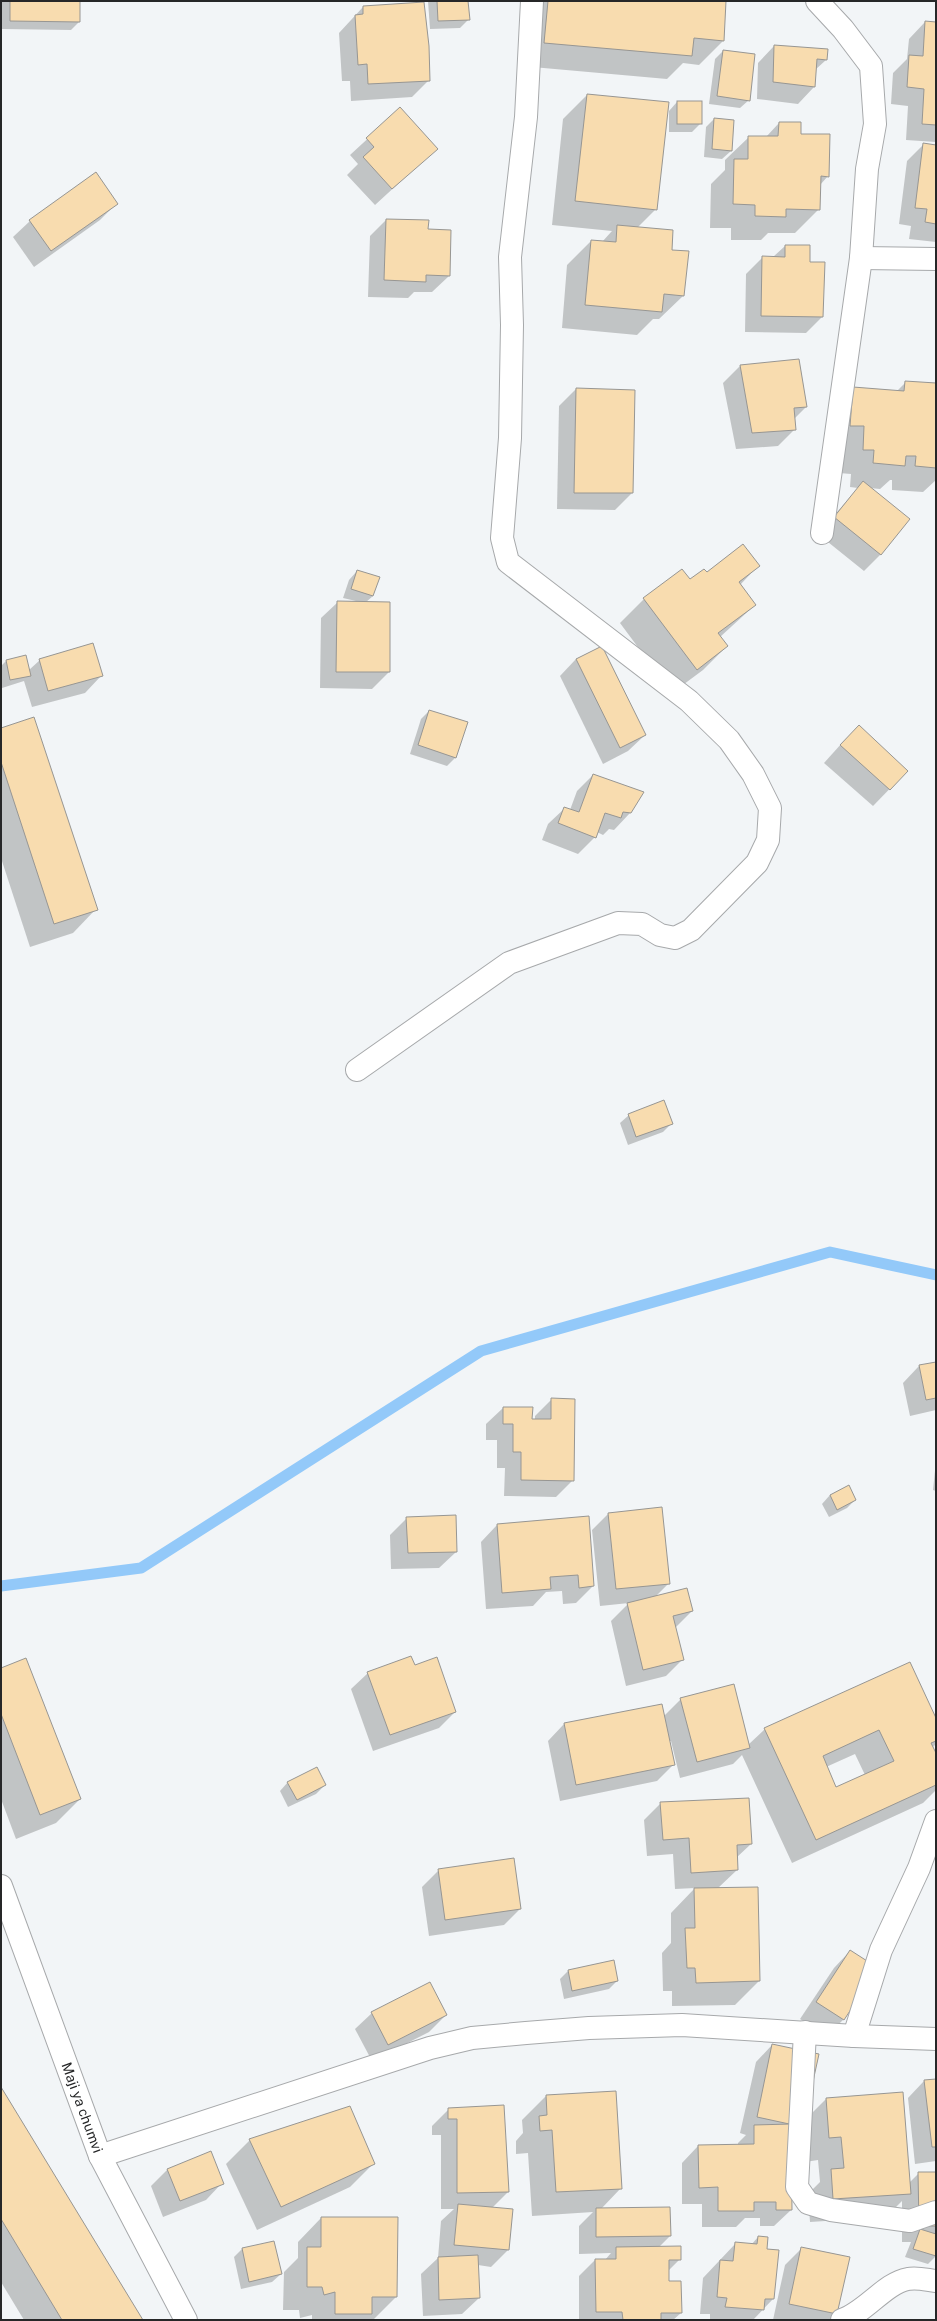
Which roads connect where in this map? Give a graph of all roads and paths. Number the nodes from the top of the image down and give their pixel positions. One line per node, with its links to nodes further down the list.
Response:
1 (532, 1): 6 (street)
2 (817, 1): 3 (street)
3 (861, 258): 4 (street); 5 (street)
4 (936, 259)
5 (822, 533)
6 (357, 1070)
7 (936, 1821): 10 (street)
8 (1, 1886): 12 (street, Maji ya chumvi)
9 (805, 2032): 10 (street); 12 (street); 13 (street)
10 (854, 2036): 11 (street)
11 (936, 2039)
12 (100, 2156): 15 (street, Maji ya chumvi)
13 (936, 2212)
14 (936, 2281): 16 (street)
15 (186, 2320)
16 (842, 2320)

